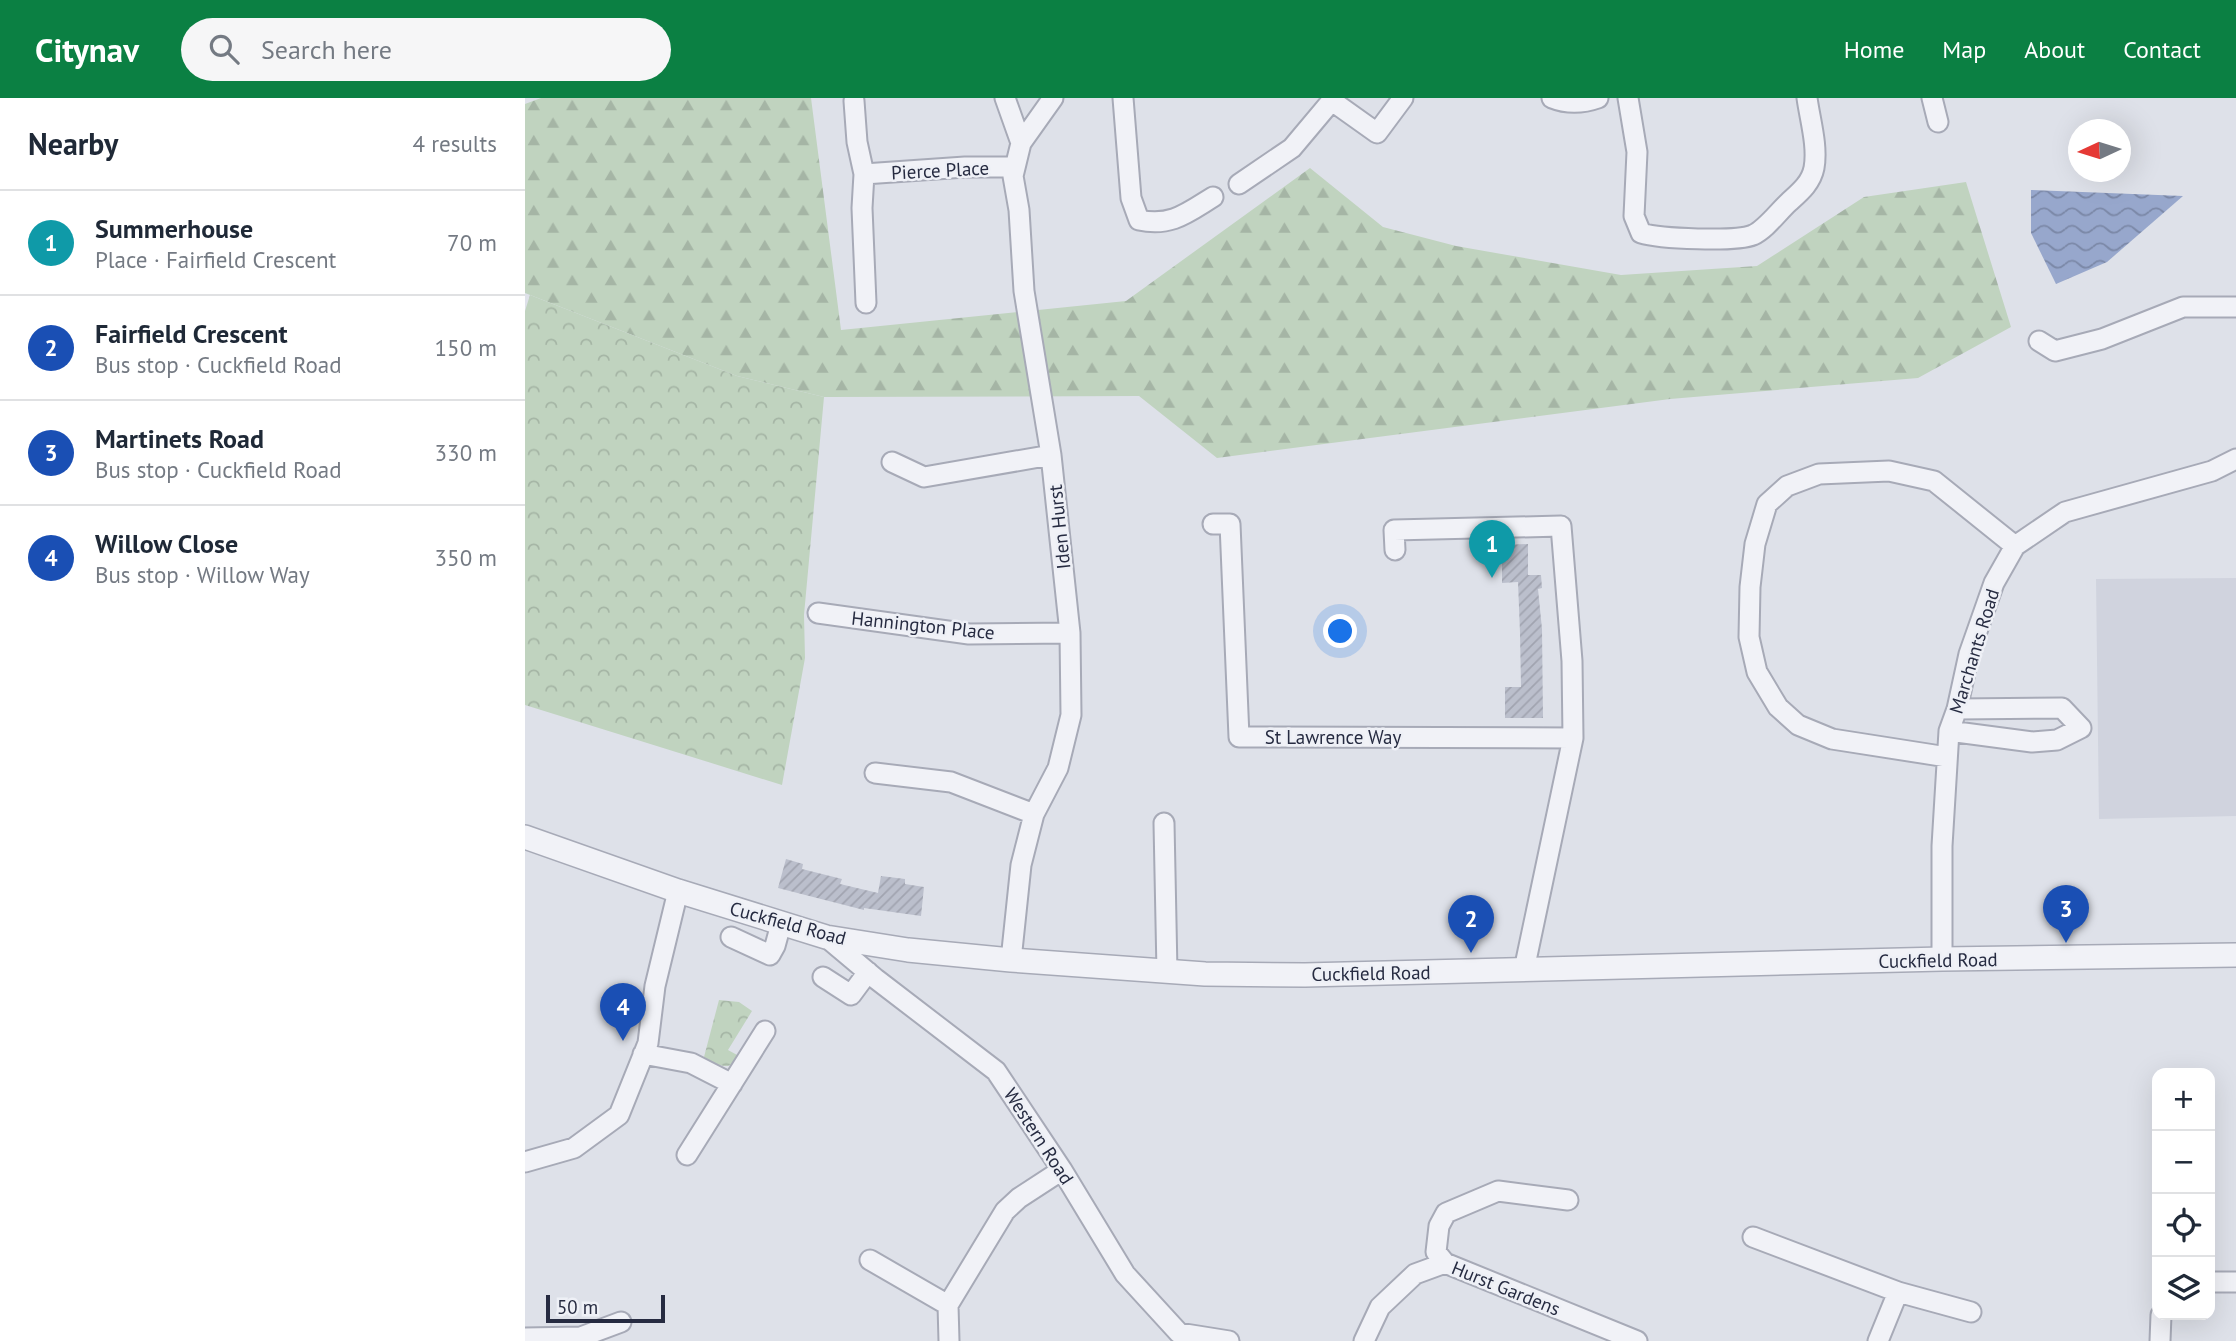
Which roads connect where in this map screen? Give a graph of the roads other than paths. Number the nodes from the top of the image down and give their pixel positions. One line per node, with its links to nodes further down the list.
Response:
1 (1005, 98): 13 (street)
2 (1053, 98): 13 (street, Iden Hurst)
3 (1123, 98): 17 (street)
4 (1403, 98): 10 (street)
5 (1552, 98): 6 (street)
6 (1597, 98)
7 (1628, 98): 8 (street)
8 (1807, 98)
9 (1932, 98): 12 (street)
10 (1333, 100): 16 (street)
11 (854, 101): 15 (street, Pierce Place)
12 (1938, 122)
13 (1021, 143): 14 (street, Iden Hurst)
14 (1015, 167): 15 (street, Pierce Place); 21 (street, Iden Hurst)
15 (864, 174): 18 (street, Pierce Place)
16 (1239, 184)
17 (1213, 197)
18 (866, 303)
19 (2236, 307): 20 (street)
20 (2039, 341)
21 (1051, 454): 23 (street); 28 (street, Iden Hurst)
22 (2236, 458): 25 (street, Marchants Road)
23 (892, 462)
24 (1213, 524): 31 (street, St Lawrence Way)
25 (2015, 546): 29 (street, Marchants Road); 32 (street)
26 (1395, 550): 31 (street)
27 (818, 614): 28 (street, Hannington Place)
28 (1070, 633): 34 (street, Iden Hurst)
29 (1957, 709): 30 (street, Marchants Road); 30 (street)
30 (1949, 732): 32 (street, Marchants Road)
31 (1573, 738): 44 (street)
32 (1947, 757): 42 (street, Marchants Road)
33 (875, 774): 34 (street)
34 (1034, 814): 43 (street, Iden Hurst)
35 (1164, 823): 46 (street)
36 (525, 836): 37 (street, Cuckfield Road)
37 (678, 891): 38 (street, Cuckfield Road); 49 (street)
38 (781, 924): 39 (street); 40 (street, Cuckfield Road)
39 (731, 937)
40 (826, 937): 43 (street, Cuckfield Road); 45 (street, Western Road)
41 (2236, 956): 42 (street, Cuckfield Road)
42 (1942, 959): 44 (street, Cuckfield Road)
43 (1011, 960): 46 (street, Cuckfield Road)
44 (1524, 970): 46 (street, Cuckfield Road)
45 (868, 972): 47 (street); 53 (street, Western Road)
46 (1167, 972)
47 (823, 977)
48 (765, 1031): 50 (street)
49 (643, 1054): 50 (street); 52 (street)
50 (732, 1084): 51 (street)
51 (687, 1155)
52 (525, 1162)
53 (1062, 1170): 61 (street); 67 (street, Western Road)
54 (1567, 1200): 57 (street)
55 (1753, 1237): 60 (street)
56 (870, 1260): 61 (street)
57 (1445, 1263): 68 (street, Hurst Gardens); 69 (street, Hurst Gardens)
58 (2215, 1282): 59 (street)
59 (2236, 1282)
60 (1898, 1292): 62 (street); 70 (street)
61 (948, 1305): 66 (street)
62 (1971, 1312)
63 (2161, 1320): 71 (street)
64 (621, 1322): 65 (street)
65 (525, 1338)
66 (949, 1341)
67 (1229, 1341)
68 (1364, 1341)
69 (1637, 1341)
70 (1878, 1341)
71 (2160, 1341)

